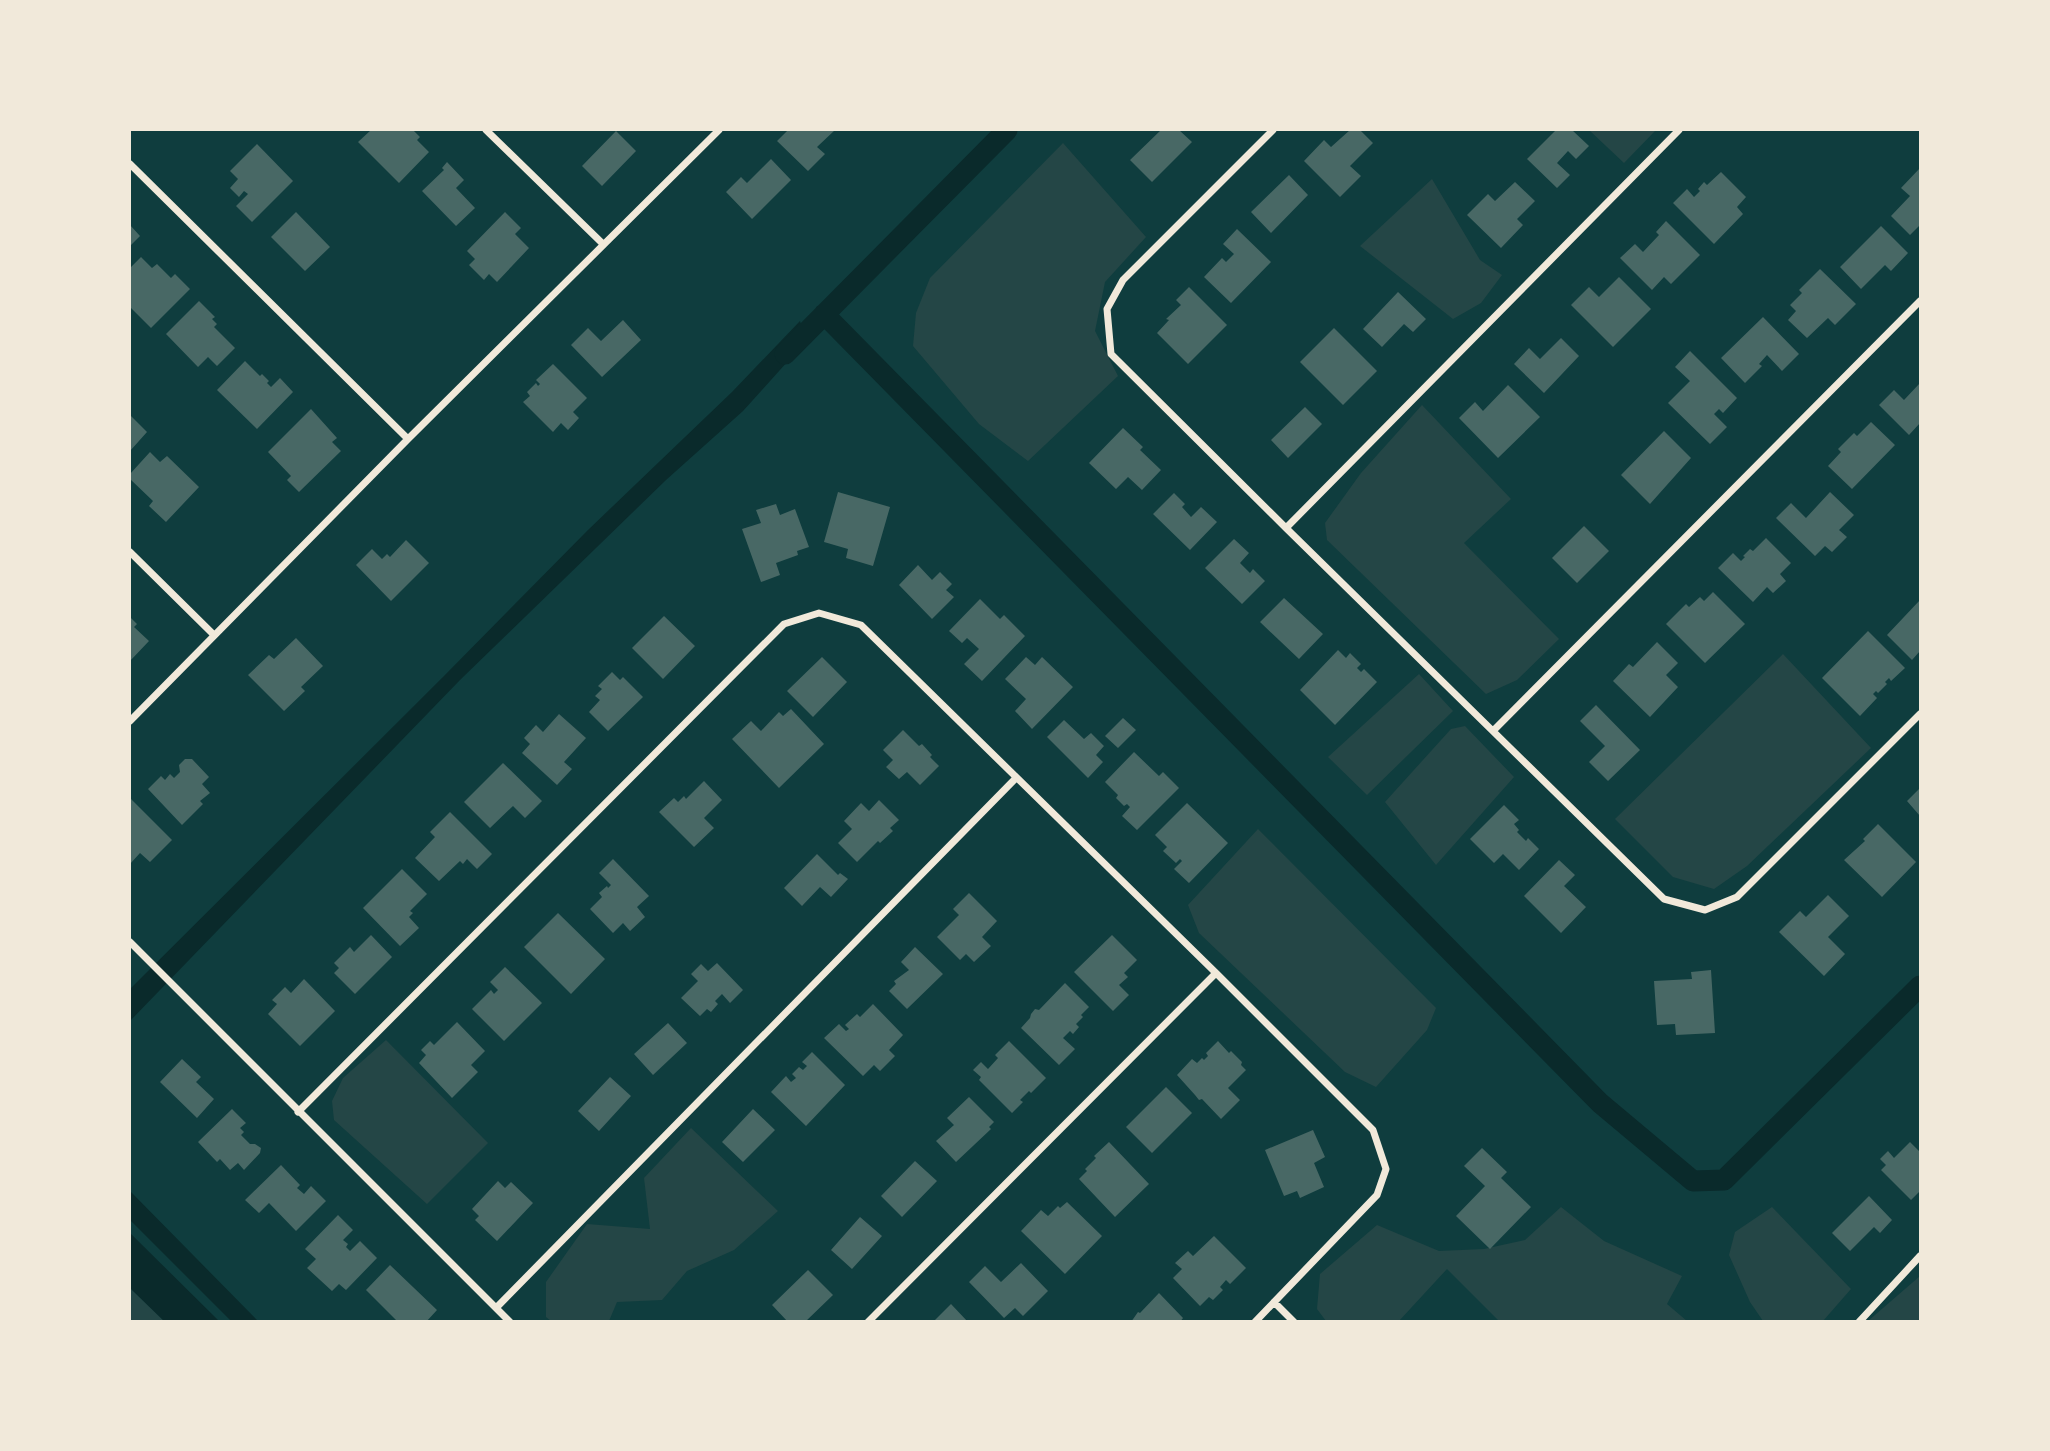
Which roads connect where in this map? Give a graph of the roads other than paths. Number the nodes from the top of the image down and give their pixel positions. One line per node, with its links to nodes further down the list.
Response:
1 (486, 130): 6 (street)
2 (719, 130): 6 (street)
3 (1273, 130): 9 (street)
4 (1679, 130): 9 (street)
5 (130, 164): 8 (street)
6 (603, 243): 8 (street)
7 (1920, 301): 14 (street)
8 (408, 439): 11 (street)
9 (1286, 528): 14 (street)
10 (130, 552): 11 (street)
11 (214, 635): 13 (street)
12 (1920, 714): 14 (street)
13 (130, 722)
14 (1493, 731)
15 (1016, 778): 17 (street); 18 (street); 21 (street)
16 (132, 944): 18 (street)
17 (1216, 973): 20 (street); 23 (street)
18 (298, 1112): 21 (street)
19 (1920, 1256): 26 (street)
20 (1274, 1302): 24 (street); 25 (street)
21 (496, 1308): 22 (street)
22 (510, 1321)
23 (868, 1321)
24 (1255, 1321)
25 (1294, 1321)
26 (1859, 1321)

